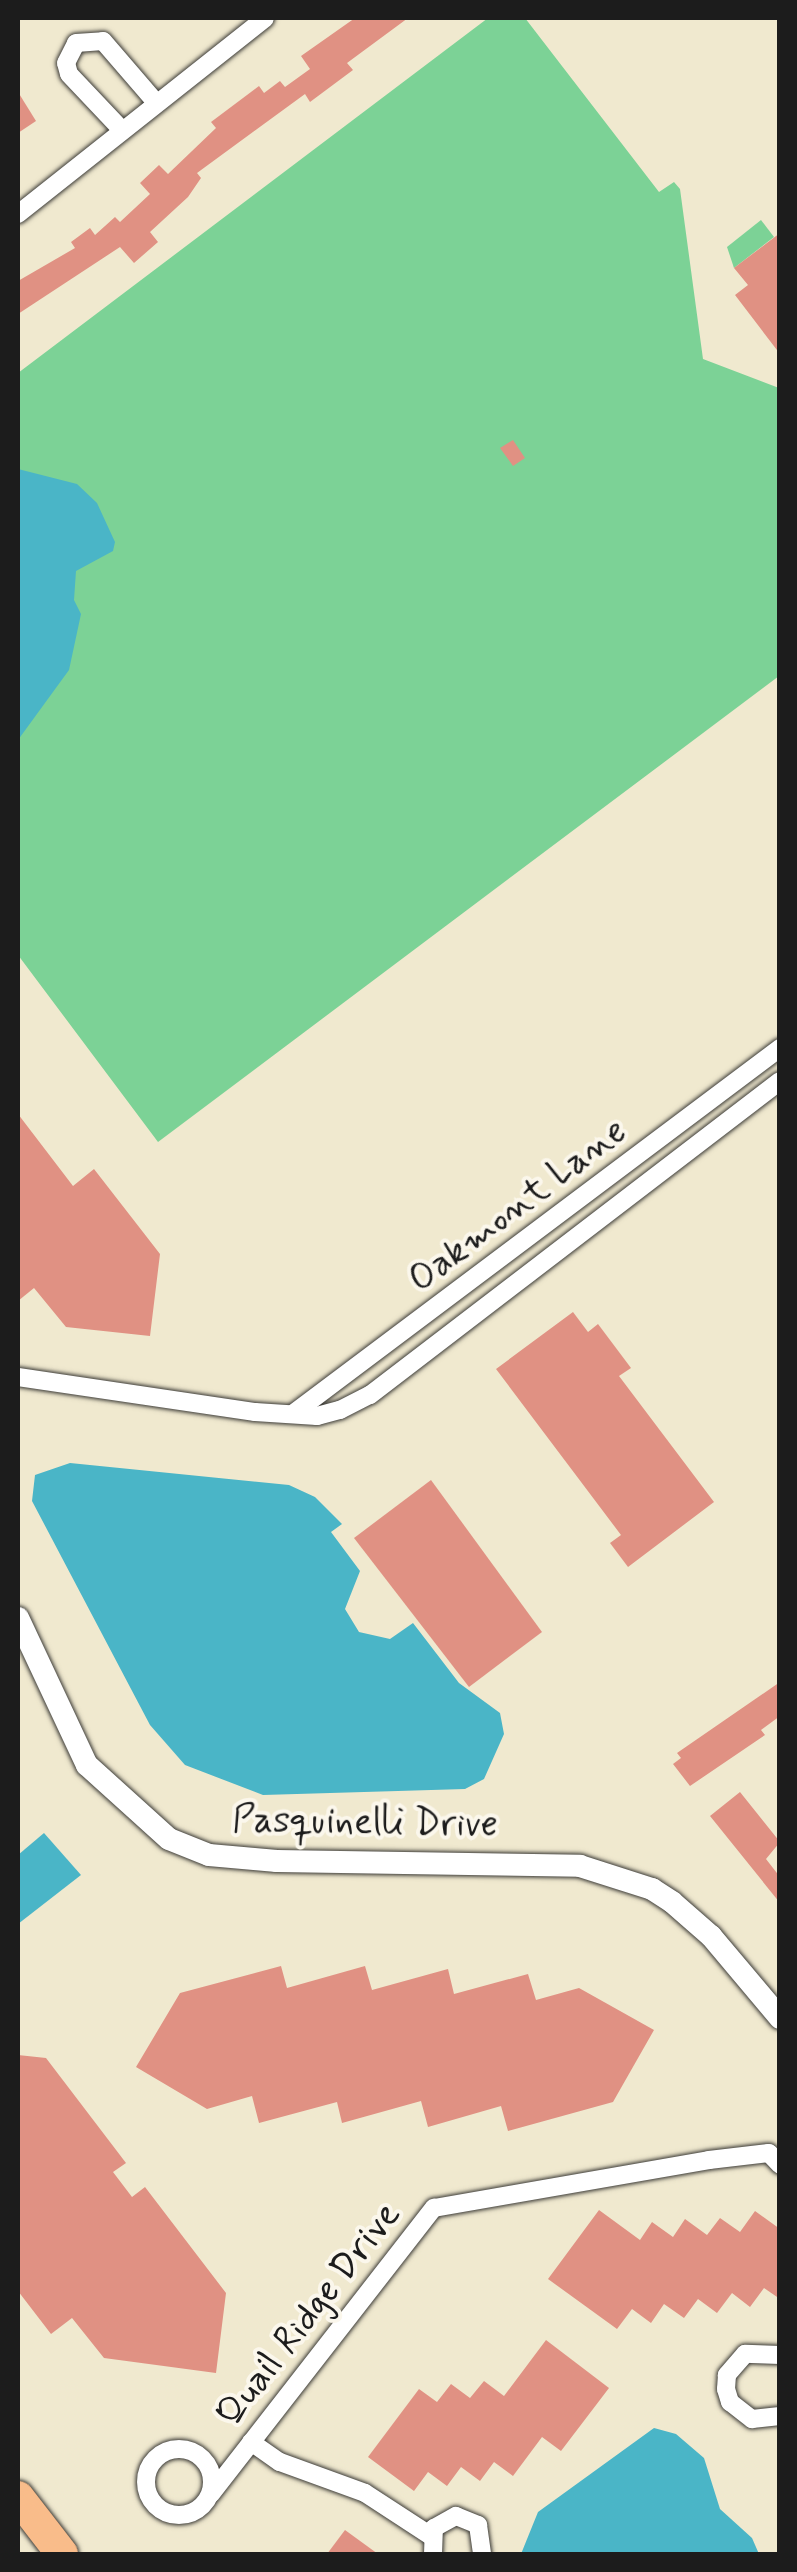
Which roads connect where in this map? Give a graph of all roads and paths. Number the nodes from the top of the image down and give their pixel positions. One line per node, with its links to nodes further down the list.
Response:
1 (265, 18): 2 (street)
2 (154, 100): 3 (street); 3 (street)
3 (120, 128): 4 (street)
4 (18, 214)
5 (780, 1048): 8 (street, Oakmont Lane)
6 (780, 1081): 8 (street, Oakmont Lane)
7 (18, 1377): 8 (street, Oakmont Lane)
8 (294, 1413)
9 (18, 1618): 10 (street, Pasquinelli Drive)
10 (780, 2018)
11 (774, 2159): 14 (street, Quail Ridge Drive)
12 (780, 2355): 13 (street)
13 (780, 2416)
14 (251, 2442): 15 (street, Quail Ridge Drive); 17 (street)
15 (211, 2494)
16 (18, 2497): 18 (highway)
17 (432, 2545): 19 (street)
18 (62, 2554)
19 (482, 2554)

